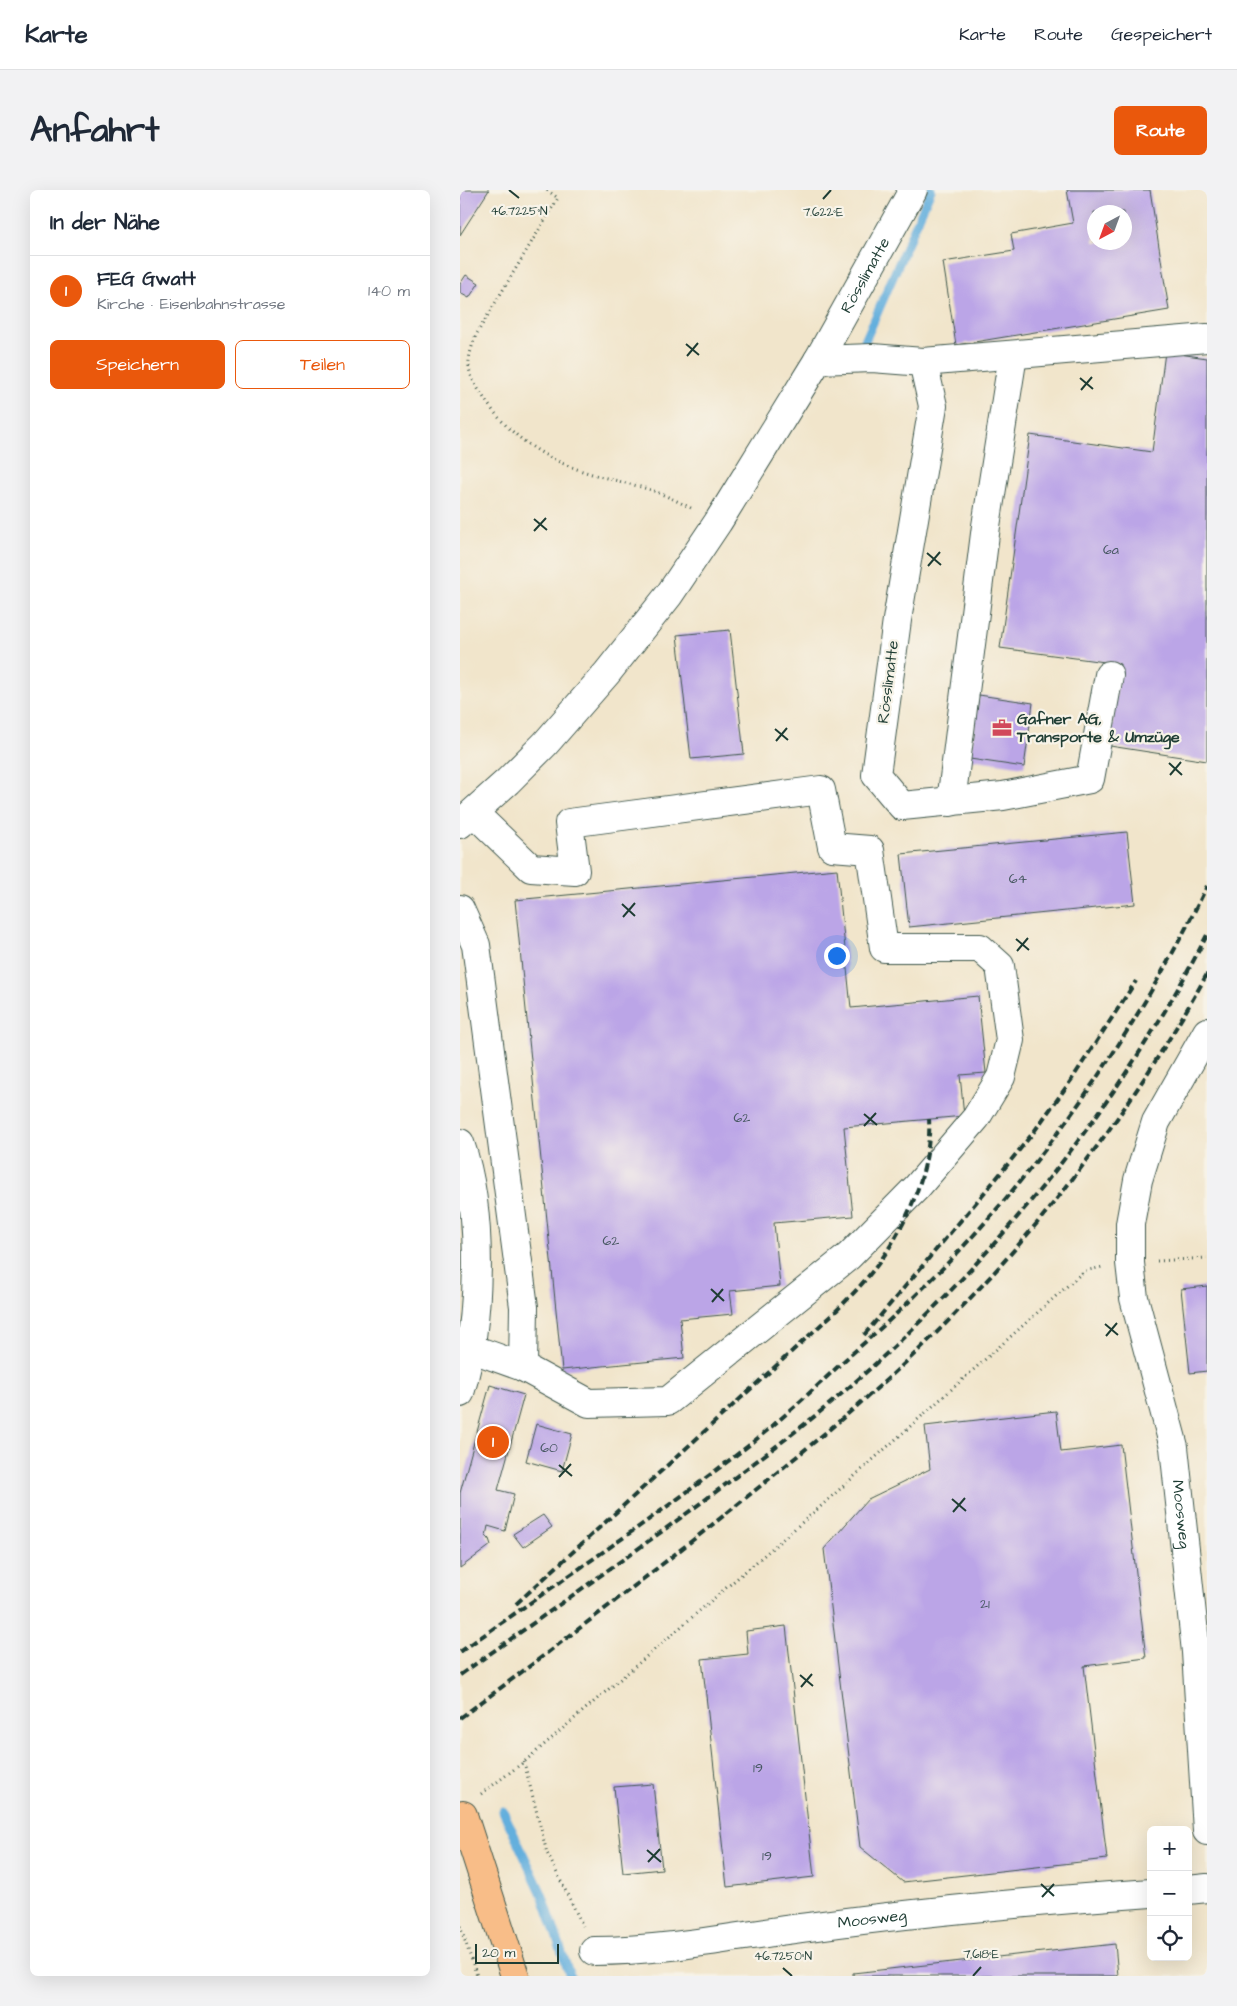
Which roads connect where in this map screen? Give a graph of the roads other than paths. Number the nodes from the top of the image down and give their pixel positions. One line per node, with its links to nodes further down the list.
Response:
1 (913, 190): 4 (street, Rösslimatte)
2 (1207, 338): 3 (street)
3 (1013, 355): 5 (street); 7 (street)
4 (818, 360): 5 (street); 8 (street, Rösslimatte)
5 (923, 362): 7 (street, Rösslimatte)
6 (1109, 675): 7 (street, Rösslimatte)
7 (951, 802)
8 (467, 819): 13 (street)
9 (460, 909): 13 (street)
10 (1207, 1032): 16 (street, Moosweg)
11 (460, 1143): 12 (street)
12 (470, 1348): 13 (street); 14 (street)
13 (523, 1367)
14 (460, 1393)
15 (469, 1806): 21 (main road)
16 (1207, 1831)
17 (1207, 1888): 18 (street)
18 (1192, 1890)
19 (1147, 1893): 20 (street, Moosweg)
20 (594, 1951)
21 (515, 1976)

